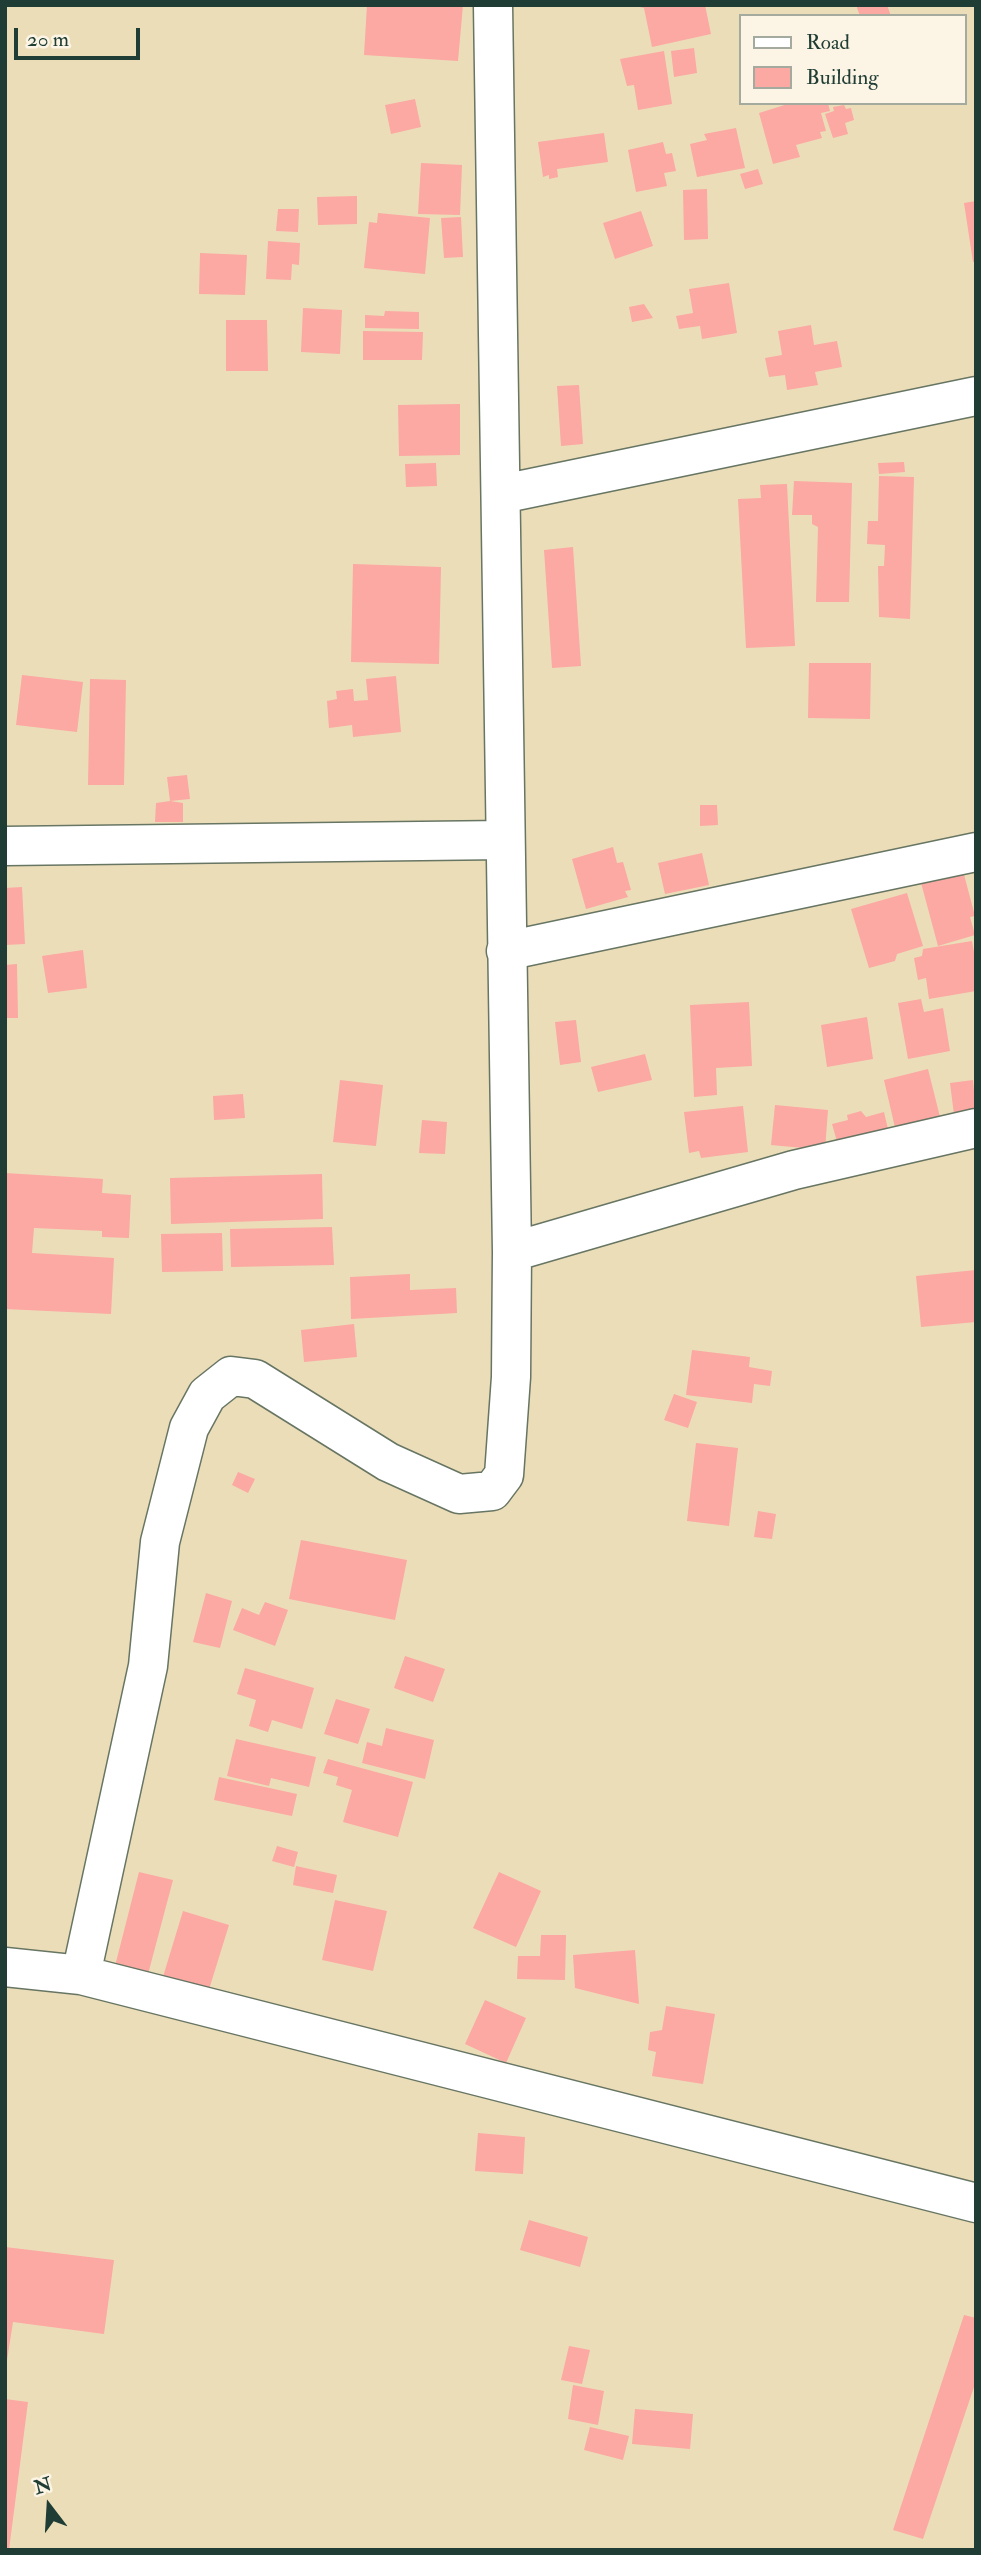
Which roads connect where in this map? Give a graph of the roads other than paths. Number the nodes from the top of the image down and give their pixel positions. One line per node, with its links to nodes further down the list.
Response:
1 (493, 5): 3 (street)
2 (976, 396): 3 (street)
3 (502, 494): 4 (street)
4 (504, 840): 5 (street); 7 (street)
5 (5, 846)
6 (976, 852): 7 (street)
7 (506, 951): 9 (street)
8 (976, 1129): 9 (street)
9 (512, 1252): 11 (street)
10 (5, 1967): 11 (street)
11 (81, 1975): 12 (street)
12 (976, 2203)

